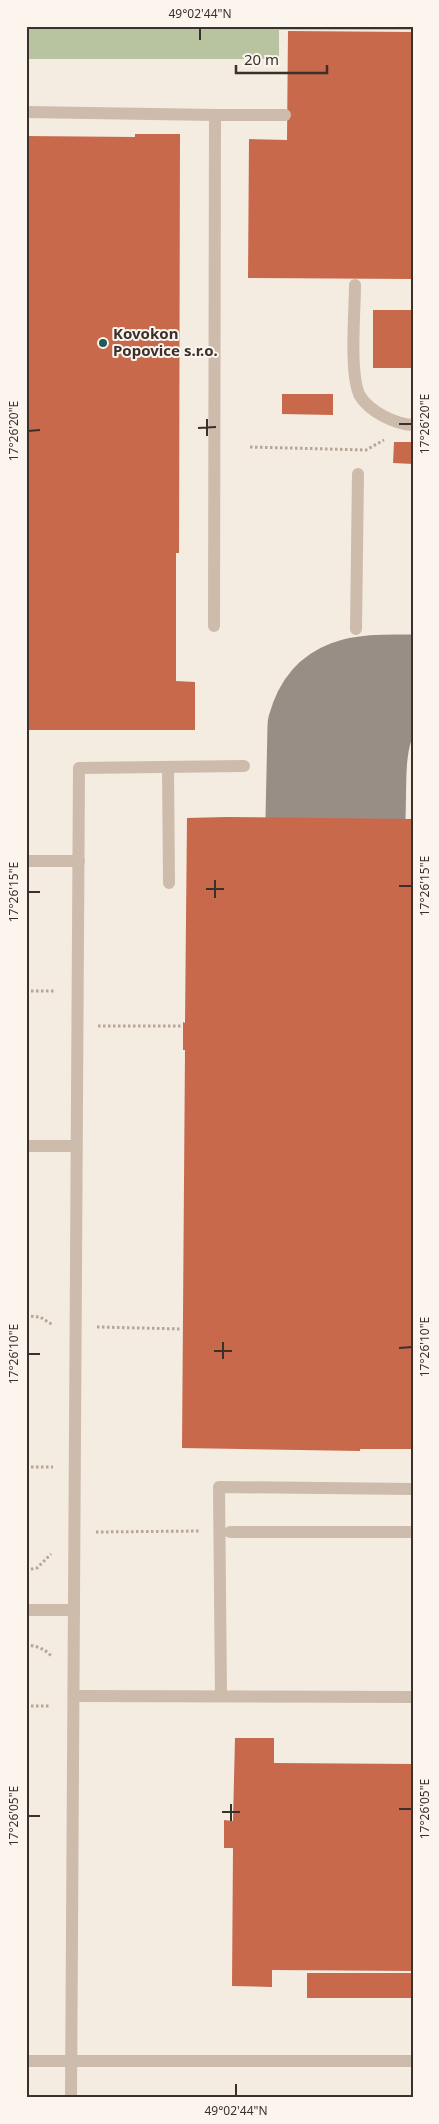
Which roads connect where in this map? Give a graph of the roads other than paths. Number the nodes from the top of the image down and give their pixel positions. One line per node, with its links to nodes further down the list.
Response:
1 (26, 112): 2 (lane)
2 (215, 115): 3 (lane); 7 (lane)
3 (285, 115)
4 (355, 285): 5 (lane)
5 (413, 425)
6 (358, 474): 8 (lane)
7 (214, 626)
8 (356, 629)
9 (244, 766): 10 (lane)
10 (168, 767): 11 (lane); 13 (lane)
11 (79, 861): 12 (lane); 15 (lane)
12 (26, 862)
13 (168, 883)
14 (26, 1146): 15 (lane)
15 (76, 1146): 20 (lane)
16 (413, 1489): 17 (lane)
17 (224, 1532): 18 (lane); 22 (lane)
18 (413, 1532)
19 (26, 1610): 20 (lane)
20 (74, 1610): 21 (lane)
21 (74, 1696): 22 (lane); 26 (lane)
22 (221, 1696): 23 (lane)
23 (413, 1697)
24 (26, 2061): 26 (lane)
25 (413, 2061): 26 (lane)
26 (71, 2062): 27 (lane)
27 (71, 2098)

